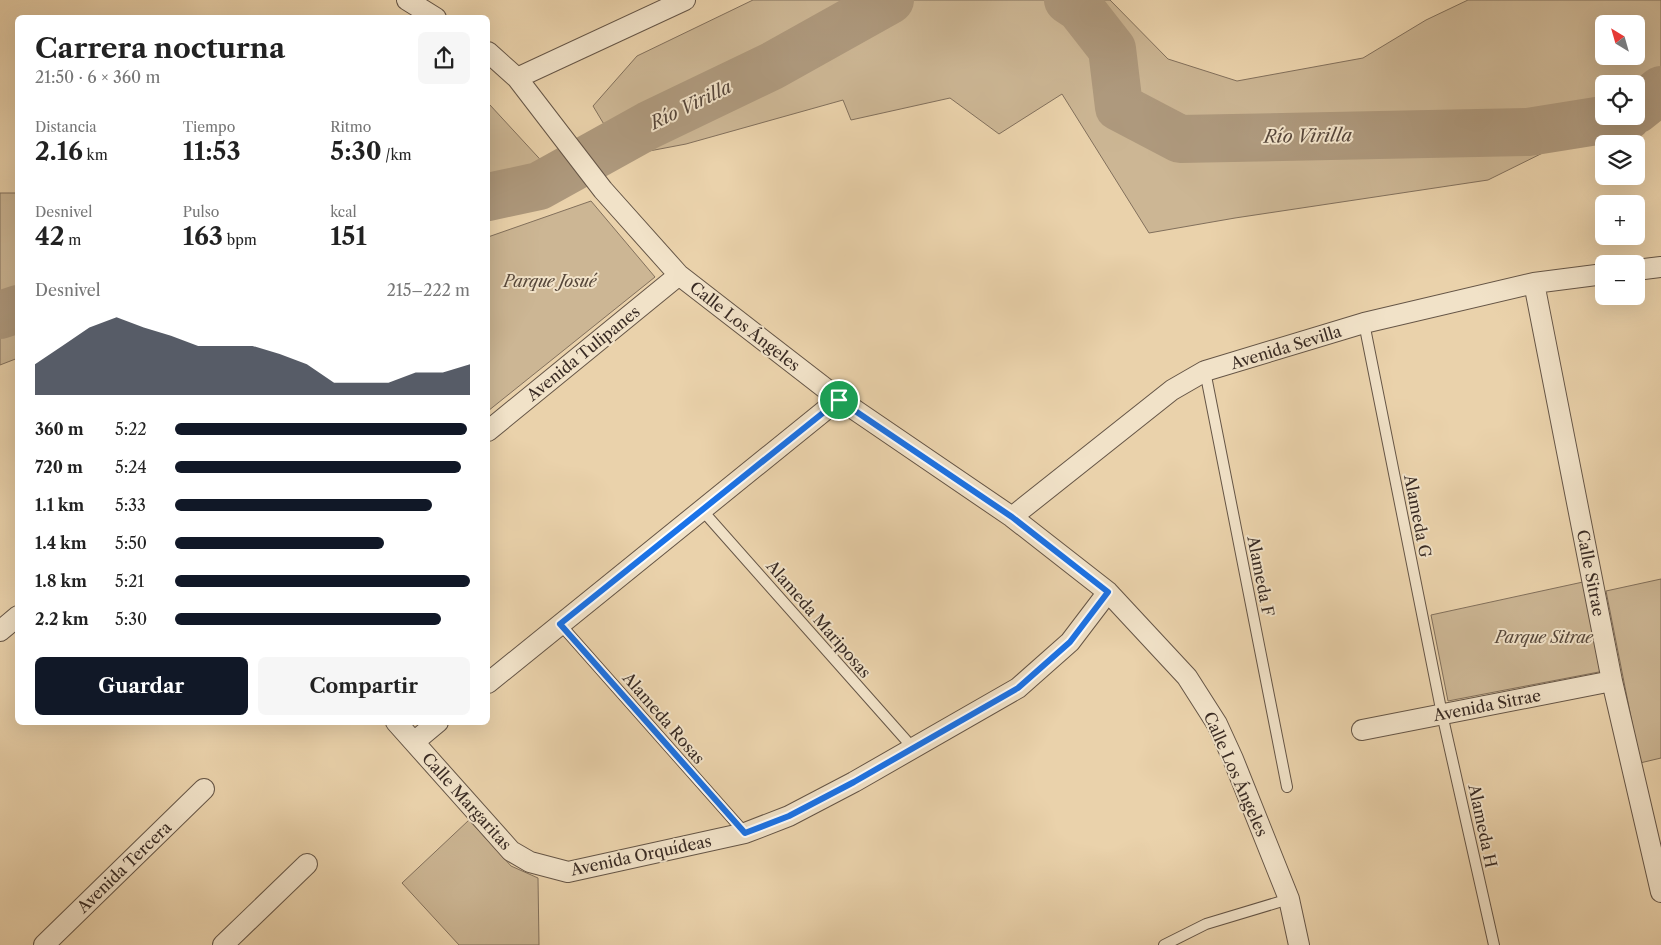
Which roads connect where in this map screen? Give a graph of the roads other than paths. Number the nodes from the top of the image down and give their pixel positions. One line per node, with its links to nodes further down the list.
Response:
1 (407, 0): 3 (street)
2 (685, 0): 5 (street)
3 (431, 15)
4 (490, 54): 5 (street, Calle Los Ángeles)
5 (517, 78): 8 (street, Calle Los Ángeles)
6 (1661, 267): 7 (street)
7 (1645, 269)
8 (679, 275): 13 (street, Calle Los Ángeles); 14 (street, Avenida Tulipanes)
9 (1595, 275): 10 (street, Avenida Sevilla)
10 (1534, 283): 11 (street, Avenida Sevilla); 22 (street, Calle Sitrae)
11 (1364, 323): 12 (street, Avenida Sevilla); 23 (lane, Alameda G)
12 (1206, 371): 16 (street, Avenida Sevilla); 29 (lane, Alameda F)
13 (839, 400): 15 (street); 16 (street, Calle Los Ángeles)
14 (490, 429)
15 (702, 510): 19 (street); 28 (lane, Alameda Mariposas)
16 (1012, 517): 17 (street, Calle Los Ángeles)
17 (1108, 592): 28 (street, Avenida Orquídeas); 35 (street, Calle Los Ángeles)
18 (15, 618): 20 (street)
19 (560, 624): 21 (street); 31 (lane, Alameda Rosas)
20 (0, 631)
21 (490, 680)
22 (1612, 681): 23 (street, Avenida Sitrae); 34 (street, Calle Sitrae)
23 (1442, 714): 26 (street, Avenida Sitrae); 40 (lane, Alameda H)
24 (399, 725): 27 (street, Calle Margaritas)
25 (434, 725): 27 (street)
26 (1362, 730)
27 (414, 742): 33 (street, Calle Margaritas)
28 (913, 748): 31 (street, Avenida Orquídeas)
29 (1287, 787)
30 (204, 789): 36 (street, Avenida Tercera)
31 (745, 833): 33 (street, Avenida Orquídeas)
32 (308, 864): 37 (street)
33 (546, 868)
34 (1661, 892)
35 (1289, 899): 38 (lane); 39 (street, Calle Los Ángeles)
36 (44, 945)
37 (223, 945)
38 (1164, 945)
39 (1298, 945)
40 (1494, 945)

